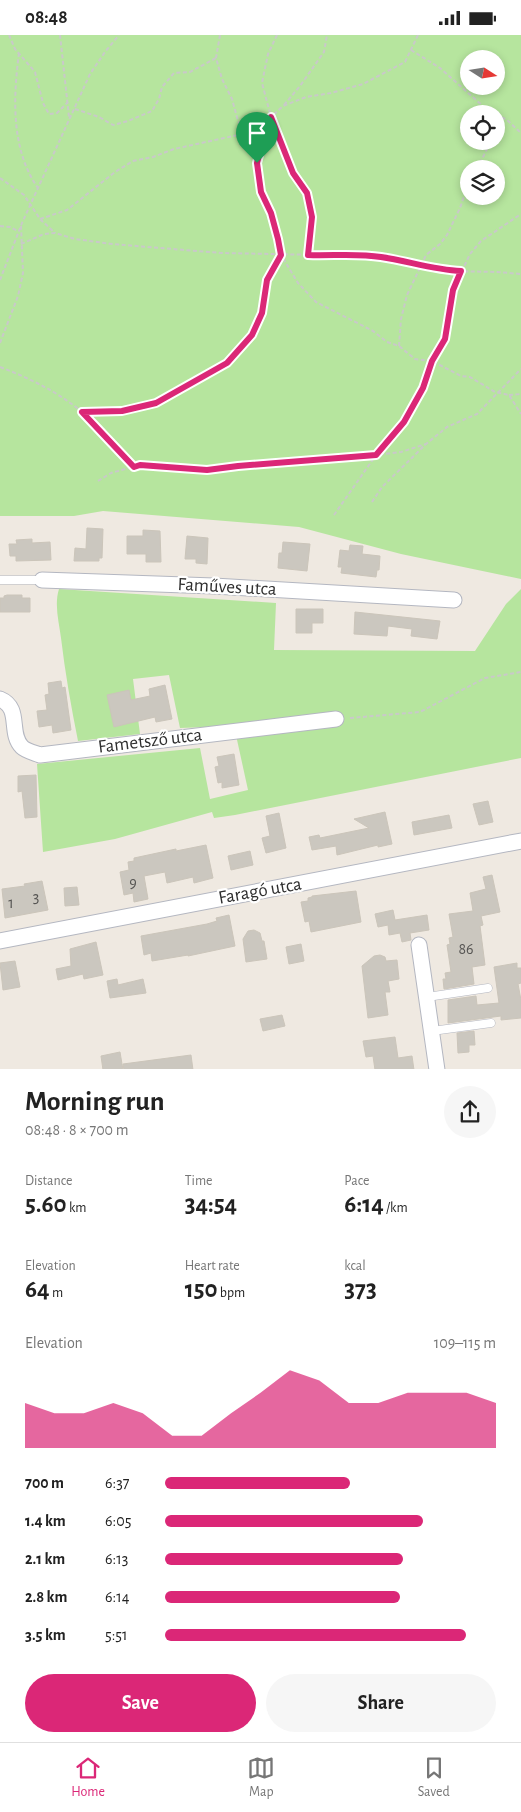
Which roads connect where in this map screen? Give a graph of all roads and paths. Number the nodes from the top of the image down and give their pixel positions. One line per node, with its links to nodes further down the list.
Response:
1 (9, 35): 9 (path)
2 (60, 35): 11 (path)
3 (119, 35): 14 (path)
4 (220, 35): 10 (path)
5 (277, 35): 15 (path)
6 (327, 35): 13 (path)
7 (418, 35): 8 (path)
8 (411, 49): 12 (path); 13 (path)
9 (19, 53): 11 (path); 22 (path)
10 (216, 58): 14 (path); 18 (path)
11 (68, 102): 16 (path)
12 (482, 105)
13 (282, 106): 15 (path)
14 (75, 108): 16 (path)
15 (271, 117): 20 (path); 33 (path)
16 (70, 119): 22 (path)
17 (505, 119): 19 (path)
18 (247, 133): 20 (path); 26 (path)
19 (521, 133)
20 (257, 163): 32 (path)
21 (0, 178): 24 (path)
22 (38, 189): 24 (path)
23 (461, 205): 34 (path)
24 (30, 206): 26 (path); 27 (path)
25 (521, 214): 35 (path)
26 (40, 219): 30 (path)
27 (22, 223): 29 (path); 31 (path)
28 (0, 226): 29 (path)
29 (18, 231): 37 (path)
30 (55, 233): 31 (path); 32 (path)
31 (21, 244): 38 (path)
32 (281, 255): 33 (path); 39 (path); 46 (path)
33 (308, 255): 34 (path)
34 (420, 266): 35 (path); 39 (path)
35 (461, 271): 36 (path); 40 (path)
36 (521, 274)
37 (0, 280)
38 (0, 343)
39 (399, 346): 40 (path)
40 (432, 361): 43 (path); 49 (path)
41 (0, 367): 46 (path)
42 (521, 369): 43 (path)
43 (498, 392): 45 (path); 48 (path)
44 (521, 394): 45 (path)
45 (509, 395): 47 (path)
46 (82, 412): 50 (path)
47 (521, 414)
48 (426, 444): 49 (path); 52 (path)
49 (376, 455): 50 (path); 53 (path)
50 (134, 467): 51 (path)
51 (98, 481)
52 (372, 502)
53 (334, 515)
54 (0, 580): 55 (lane, Faműves utca)
55 (42, 580): 56 (street, Faműves utca)
56 (454, 600)
57 (521, 672): 59 (path)
58 (0, 699): 59 (street, Fametsző utca)
59 (336, 719)
60 (521, 841): 61 (street, Faragó utca)
61 (0, 941)
62 (419, 945): 64 (street)
63 (488, 988): 64 (lane)
64 (427, 997): 66 (street)
65 (491, 1023): 66 (lane)
66 (432, 1031): 67 (street)
67 (437, 1069)

